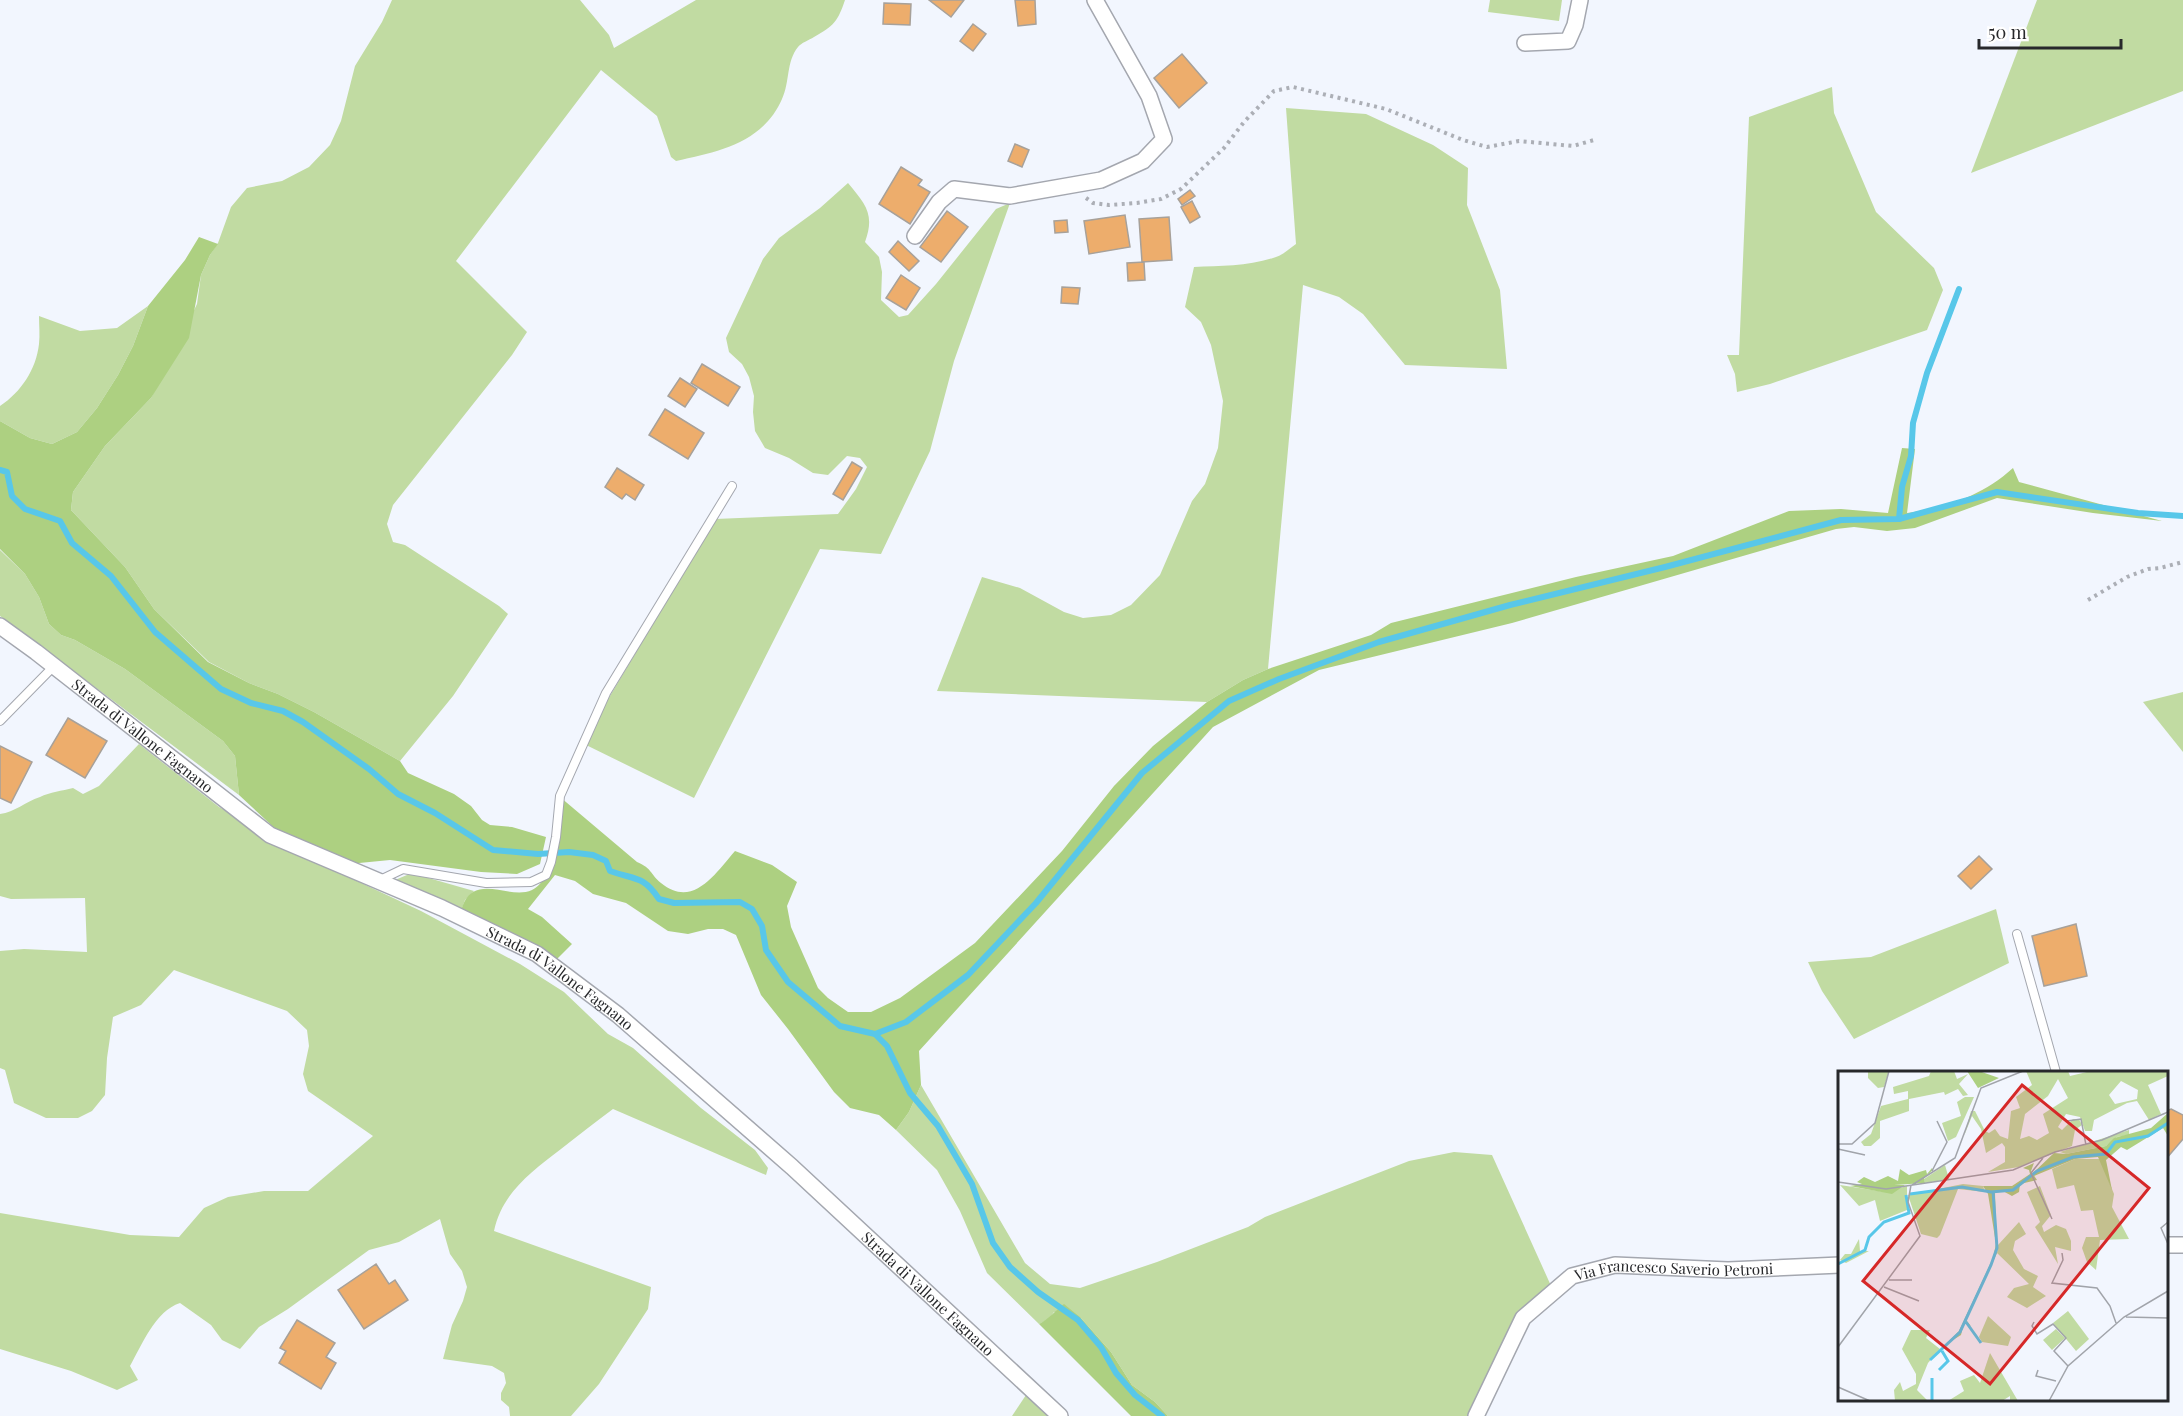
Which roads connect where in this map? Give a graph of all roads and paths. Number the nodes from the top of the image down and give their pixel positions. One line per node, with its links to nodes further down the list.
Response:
1 (1095, 0): 5 (street)
2 (1580, 0): 3 (street)
3 (1525, 43)
4 (1594, 140): 5 (path)
5 (1080, 184): 6 (street)
6 (915, 236)
7 (732, 486): 13 (lane)
8 (2183, 562): 9 (path)
9 (2088, 600)
10 (0, 626): 11 (street, Strada di Vallone Fagnano)
11 (54, 666): 12 (lane); 13 (street, Strada di Vallone Fagnano)
12 (0, 721)
13 (379, 881): 17 (street, Strada di Vallone Fagnano)
14 (2017, 934): 15 (lane)
15 (2056, 1071)
16 (1838, 1265): 18 (street, Via Francesco Saverio Petroni)
17 (1060, 1416)
18 (1476, 1416)

